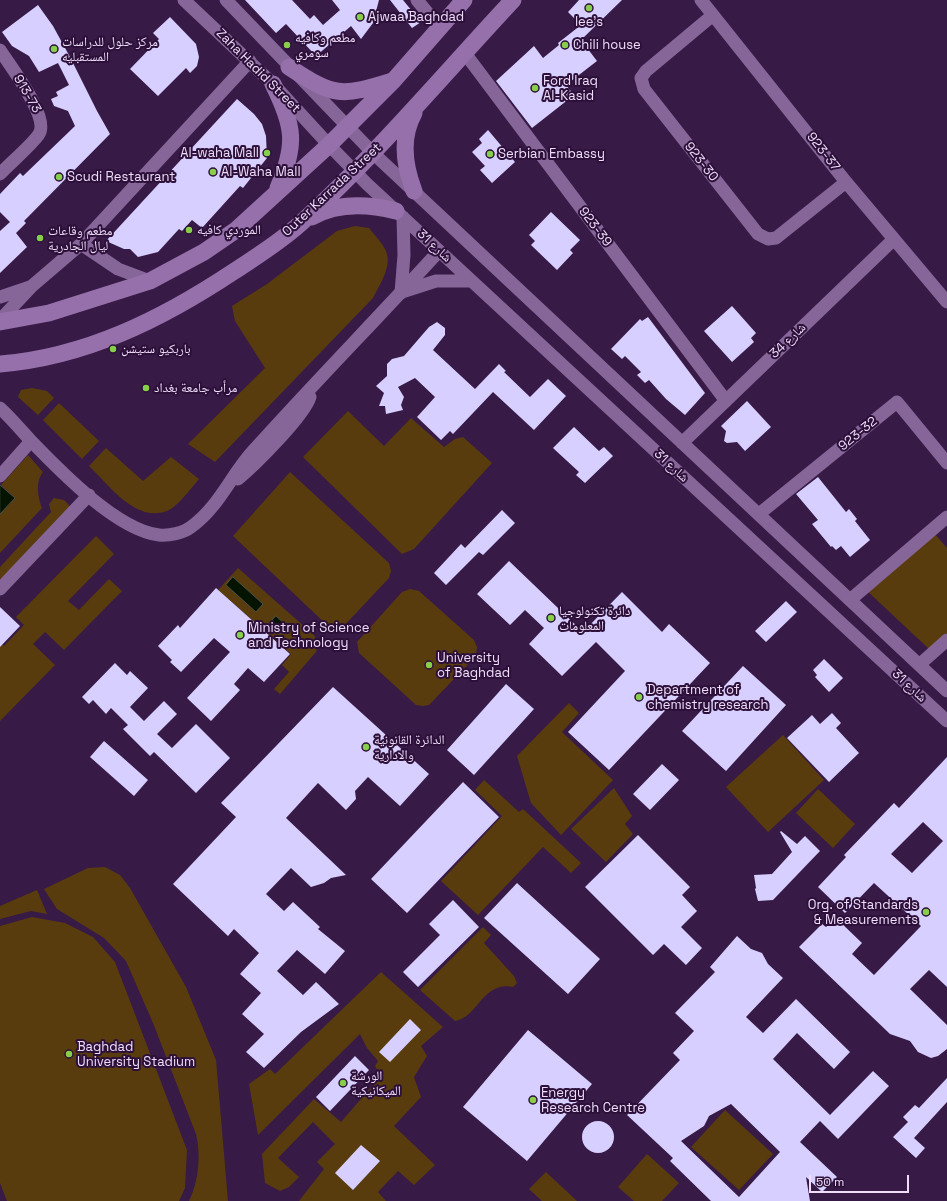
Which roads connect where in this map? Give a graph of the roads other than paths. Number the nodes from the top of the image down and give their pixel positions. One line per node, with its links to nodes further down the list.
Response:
1 (184, 0): 11 (street, Zaha Hadid Street)
2 (226, 0): 12 (street, Zaha Hadid Street)
3 (418, 0): 8 (street)
4 (464, 0): 8 (main road)
5 (513, 0): 10 (main road, Outer Karrada Street)
6 (701, 0): 7 (street, 923-37)
7 (713, 15): 23 (street, 923-37); 23 (street, 923-30)
8 (440, 28): 13 (main road)
9 (0, 50): 22 (street, 913-73)
10 (464, 52): 15 (main road, Outer Karrada Street); 39 (street, 923-39)
11 (250, 61): 14 (street, Zaha Hadid Street); 29 (street)
12 (289, 67): 13 (main road); 16 (street, Zaha Hadid Street)
13 (394, 80): 17 (main road)
14 (273, 84): 18 (street, Zaha Hadid Street); 25 (main road)
15 (418, 103): 20 (main road, Outer Karrada Street); 24 (main road)
16 (336, 114): 17 (street, Zaha Hadid Street); 18 (street)
17 (348, 127): 19 (main road); 20 (street, Zaha Hadid Street)
18 (316, 132): 19 (street, Zaha Hadid Street)
19 (329, 145): 21 (street, Zaha Hadid Street); 25 (main road)
20 (374, 153): 21 (main road, Outer Karrada Street); 24 (street, شارع 31)
21 (354, 172): 26 (street, شارع 31); 27 (main road, Outer Karrada Street)
22 (0, 174)
23 (846, 182): 28 (street, 923-37)
24 (414, 191): 42 (street, شارع 31)
25 (275, 194): 31 (main road)
26 (399, 214): 27 (main road); 30 (street, شارع 31); 34 (street)
27 (300, 224): 38 (main road, Outer Karrada Street)
28 (894, 239): 36 (street, 923-37); 39 (street, شارع 34)
29 (81, 244): 31 (street); 33 (street)
30 (439, 251): 32 (street, شارع 31); 34 (street)
31 (150, 281): 37 (main road)
32 (472, 281): 34 (street); 53 (street, شارع 31)
33 (32, 286): 35 (street); 37 (street)
34 (401, 293): 45 (street)
35 (0, 297)
36 (947, 302)
37 (0, 321)
38 (0, 364)
39 (726, 401): 42 (street, شارع 34)
40 (0, 408): 41 (street)
41 (31, 441): 44 (street); 45 (street)
42 (682, 443): 46 (street, شارع 31)
43 (947, 463): 46 (street, 923-32)
44 (0, 476)
45 (89, 495): 48 (street)
46 (759, 514): 49 (street, شارع 31)
47 (947, 517): 49 (street)
48 (0, 589)
49 (850, 600): 51 (street, شارع 31)
50 (947, 640): 51 (street)
51 (919, 665): 52 (street, شارع 31)
52 (947, 691)
53 (947, 721)

